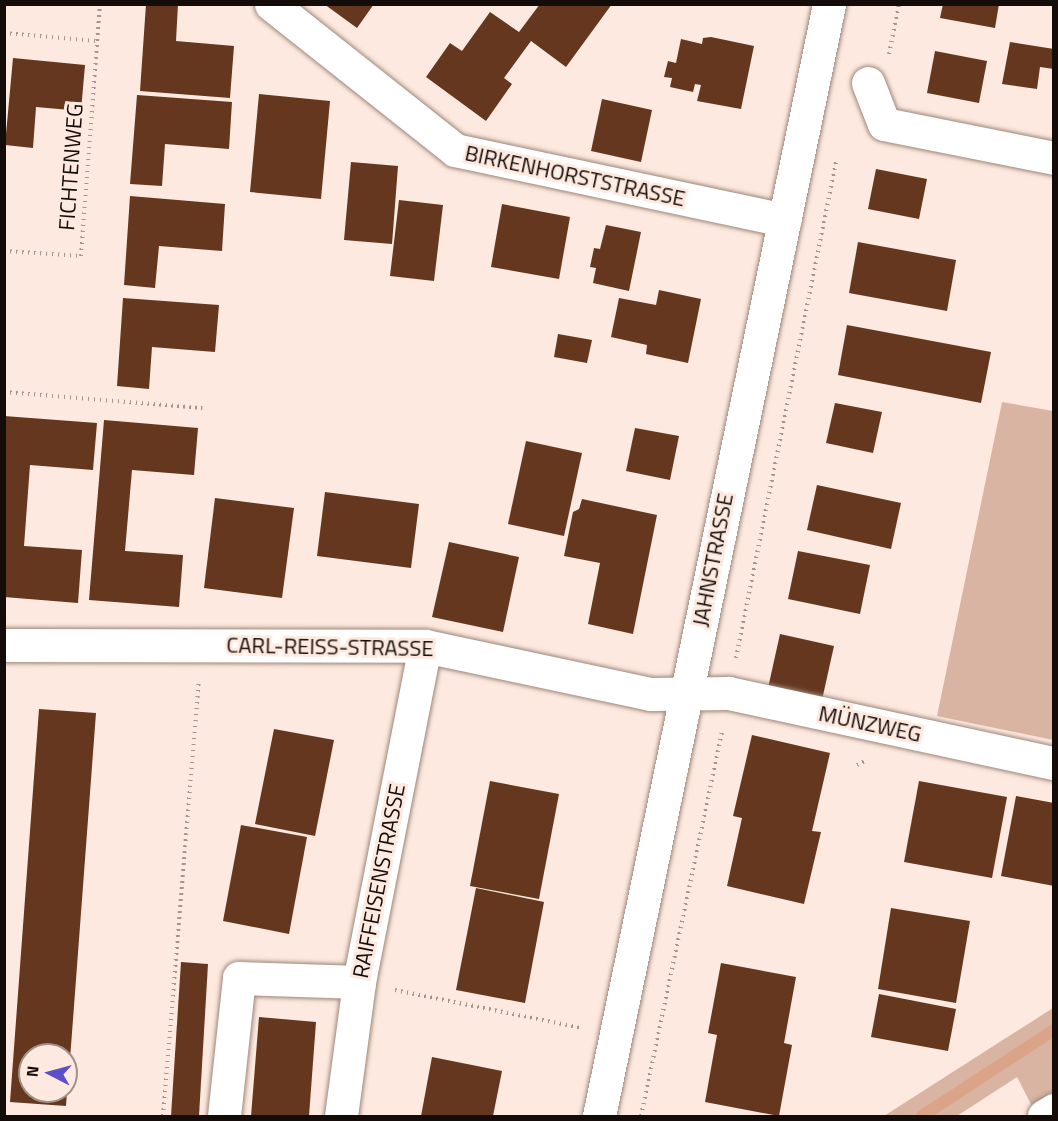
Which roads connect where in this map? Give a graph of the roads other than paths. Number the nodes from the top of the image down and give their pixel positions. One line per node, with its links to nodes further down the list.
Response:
1 (271, 4): 5 (street, BIRKENHORSTSTRASSE)
2 (829, 4): 5 (street, JAHNSTRASSE)
3 (868, 83): 4 (street)
4 (1053, 158)
5 (785, 220): 8 (street, JAHNSTRASSE)
6 (4, 645): 7 (street, CARL-REISS-STRASSE)
7 (425, 646): 8 (street, CARL-REISS-STRASSE); 10 (street, RAIFFEISENSTRASSE)
8 (687, 695): 9 (street, MÜNZWEG); 14 (street, JAHNSTRASSE)
9 (1053, 763)
10 (359, 982): 12 (street); 13 (street, RAIFFEISENSTRASSE)
11 (1053, 1110): 15 (street)
12 (224, 1116)
13 (342, 1116)
14 (598, 1116)
15 (1044, 1116)

